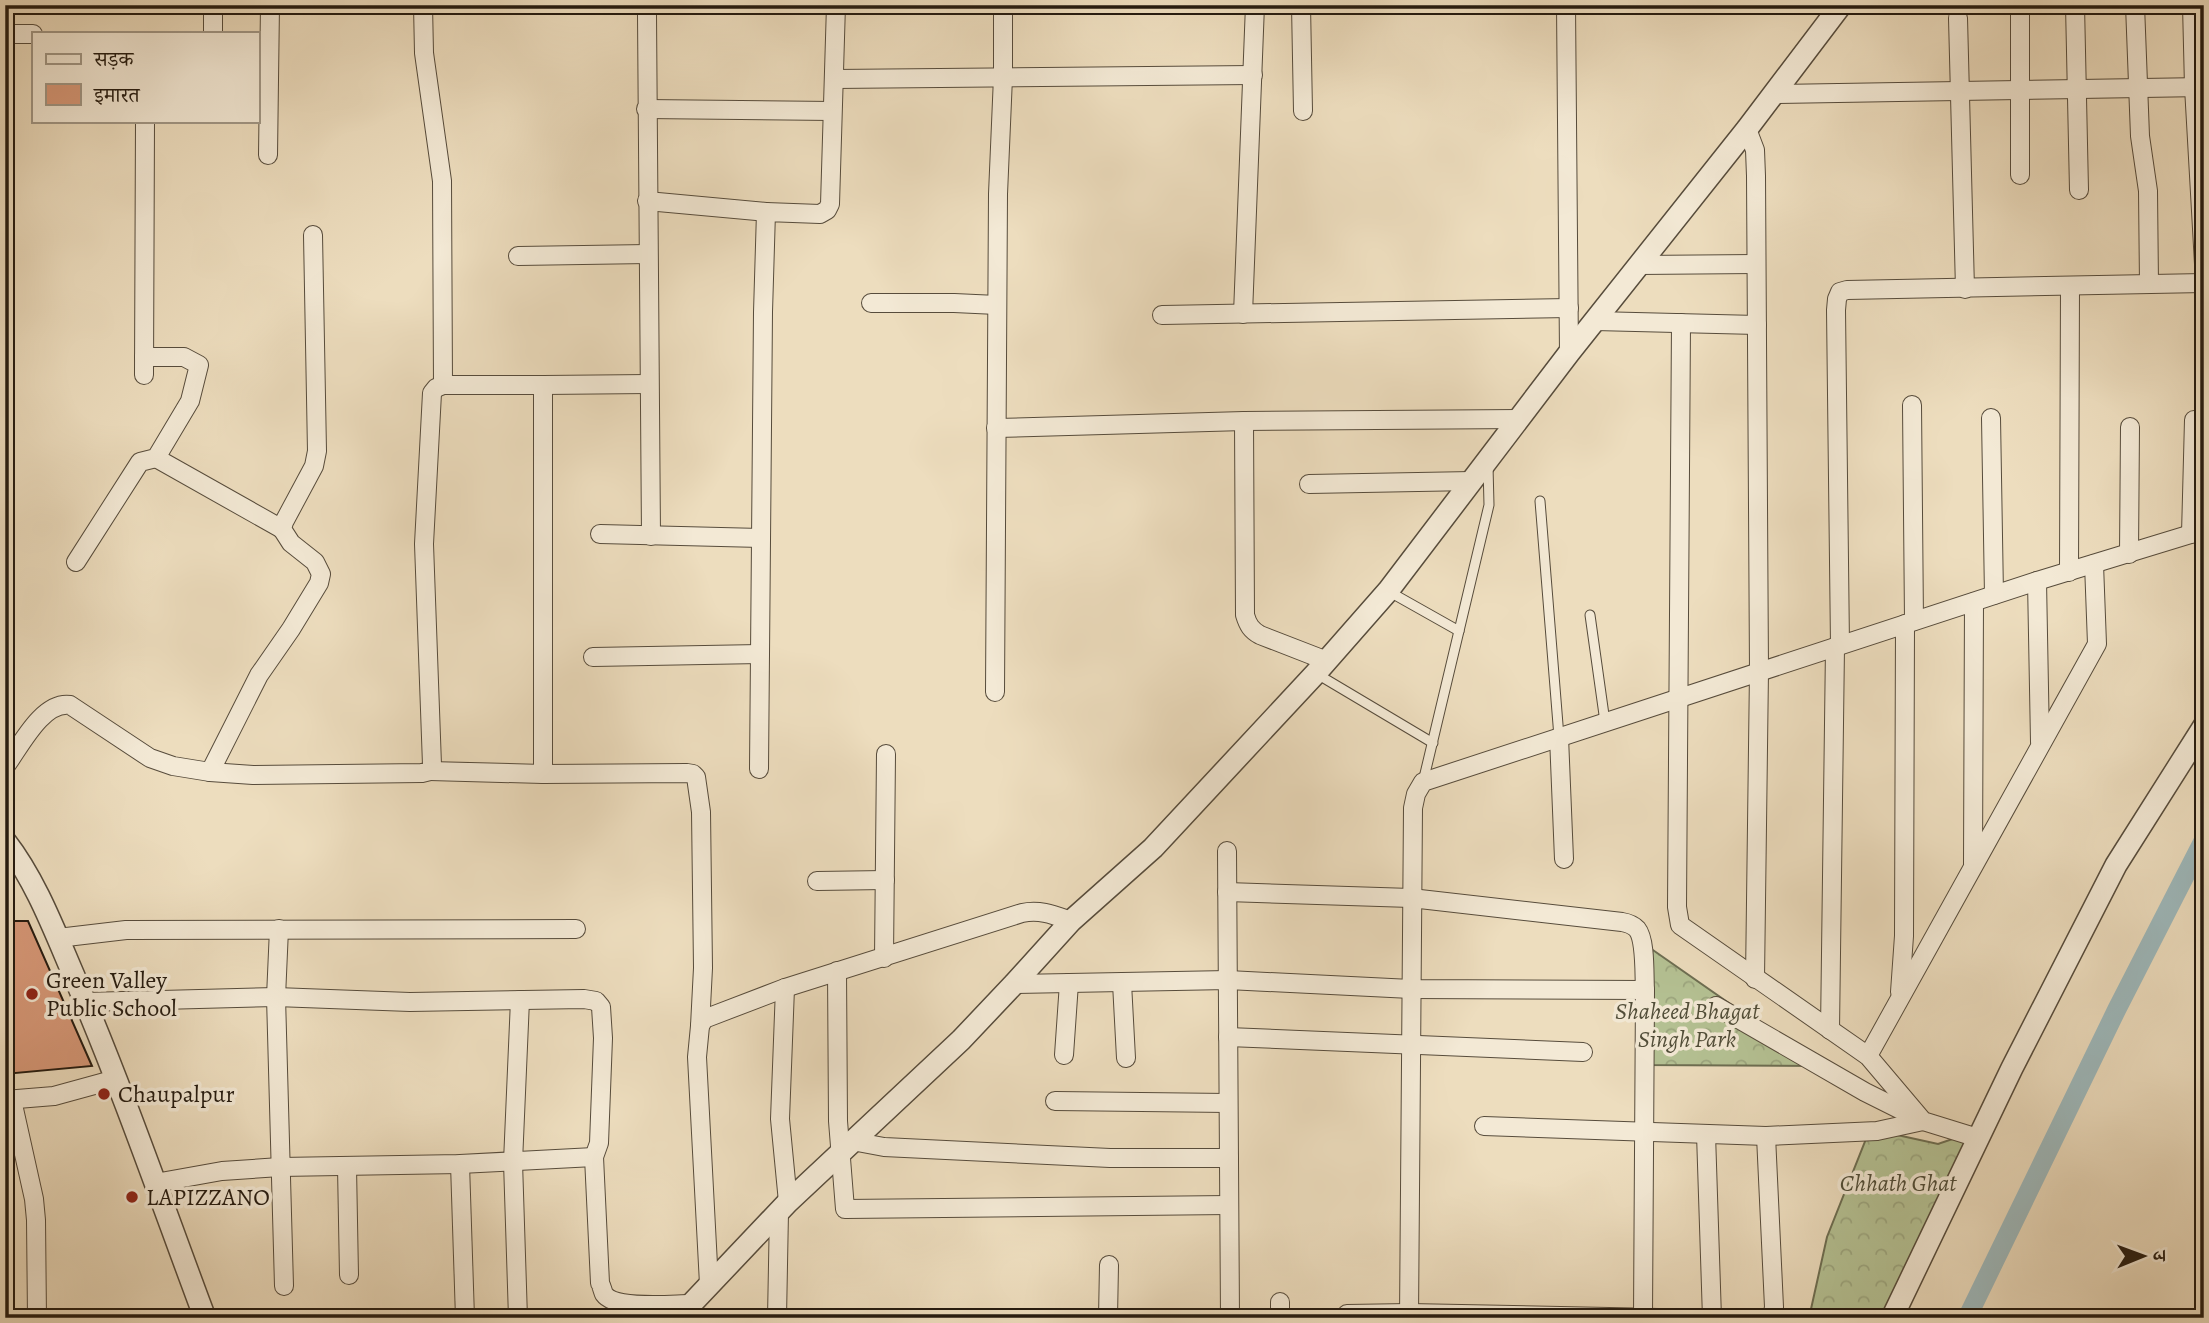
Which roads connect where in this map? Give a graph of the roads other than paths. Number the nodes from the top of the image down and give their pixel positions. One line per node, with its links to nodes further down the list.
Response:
1 (213, 5): 16 (street)
2 (270, 5): 33 (street)
3 (423, 5): 58 (street)
4 (835, 5): 21 (street)
5 (1003, 5): 20 (street)
6 (1255, 5): 19 (street)
7 (1301, 5): 30 (street)
8 (1566, 5): 50 (street)
9 (1841, 5): 27 (street)
10 (2020, 5): 25 (street)
11 (2075, 5): 24 (street)
12 (2135, 5): 23 (street)
13 (2192, 5): 22 (street)
14 (647, 15): 28 (street)
15 (1958, 18): 26 (street)
16 (213, 32)
17 (5, 34): 18 (street)
18 (32, 34)
19 (1254, 75): 20 (street); 51 (street)
20 (1003, 77): 21 (street); 49 (street)
21 (835, 79): 29 (street)
22 (2199, 87): 23 (street); 42 (street)
23 (2137, 88): 24 (street); 44 (street)
24 (2077, 89): 25 (street); 35 (street)
25 (2019, 90): 26 (street); 34 (street)
26 (1960, 91): 27 (street); 47 (street)
27 (1773, 94): 32 (street)
28 (646, 109): 29 (street); 36 (street)
29 (832, 110): 37 (street)
30 (1303, 111)
31 (145, 122): 67 (street)
32 (1747, 128): 41 (street); 43 (street)
33 (268, 155)
34 (2020, 175)
35 (2078, 190)
36 (647, 201): 37 (street); 39 (street)
37 (766, 212): 76 (street)
38 (313, 235): 72 (street)
39 (648, 254): 40 (street); 57 (street)
40 (518, 256)
41 (1756, 264): 43 (street); 55 (street)
42 (2204, 264)
43 (1638, 265): 53 (street)
44 (2149, 284): 45 (street); 46 (street)
45 (2204, 284)
46 (2070, 286): 47 (street); 80 (street)
47 (1965, 289): 88 (street)
48 (871, 303): 49 (street)
49 (997, 305): 66 (street)
50 (1569, 308): 51 (street); 56 (street)
51 (1243, 314): 52 (street)
52 (1162, 315)
53 (1595, 321): 54 (street); 56 (street)
54 (1681, 323): 55 (street); 94 (street)
55 (1757, 325): 92 (street)
56 (1569, 353): 62 (street)
57 (649, 384): 59 (street); 75 (street)
58 (443, 385): 59 (street); 103 (street)
59 (543, 385): 105 (street)
60 (1912, 405): 86 (street)
61 (1991, 418): 83 (street)
62 (1520, 419): 63 (street); 68 (street)
63 (1244, 421): 66 (street); 91 (street)
64 (2194, 421): 73 (street)
65 (2130, 427): 77 (street)
66 (996, 428): 93 (street)
67 (156, 458): 72 (street); 78 (street)
68 (1488, 461): 69 (street); 87 (lane)
69 (1472, 481): 70 (street); 82 (street)
70 (1308, 484)
71 (1540, 501): 97 (lane)
72 (282, 529): 104 (street)
73 (2198, 532): 77 (street)
74 (600, 534): 75 (street)
75 (651, 536): 76 (street)
76 (761, 538): 89 (street)
77 (2129, 554): 79 (street)
78 (76, 562)
79 (2094, 564): 80 (street); 99 (street)
80 (2069, 572): 81 (street)
81 (2037, 581): 83 (street); 99 (street)
82 (1388, 591): 87 (lane); 91 (street)
83 (1994, 596): 84 (street)
84 (1974, 602): 86 (street); 110 (street)
85 (1590, 615): 95 (lane)
86 (1909, 623): 88 (street); 131 (street)
87 (1459, 631): 98 (lane)
88 (1837, 646): 92 (street); 135 (street)
89 (760, 654): 90 (street); 102 (street)
90 (593, 657)
91 (1321, 667): 98 (lane); 115 (street)
92 (1759, 671): 94 (street); 121 (street)
93 (995, 692)
94 (1680, 697): 95 (street); 121 (street)
95 (1605, 722): 97 (street)
96 (2204, 726): 151 (street)
97 (1559, 737): 106 (street); 109 (street)
98 (1433, 743): 106 (lane)
99 (2040, 745): 110 (street)
100 (886, 754): 111 (street)
101 (5, 767): 104 (street)
102 (759, 769)
103 (430, 771): 104 (street); 105 (street)
104 (210, 772)
105 (543, 774): 134 (street)
106 (1423, 782): 114 (street)
107 (5, 841): 118 (street)
108 (1227, 851): 113 (street)
109 (1564, 859)
110 (1973, 866): 131 (street)
111 (885, 880): 112 (street); 119 (street)
112 (817, 881)
113 (1227, 892): 114 (street); 122 (street)
114 (1411, 898): 127 (street); 128 (street)
115 (1071, 921): 119 (street); 125 (street)
116 (279, 929): 117 (street); 118 (street); 129 (street)
117 (576, 929)
118 (58, 938): 132 (street)
119 (884, 958): 120 (street)
120 (836, 971): 126 (street); 152 (street)
121 (1755, 979): 135 (street)
122 (1227, 980): 124 (street); 127 (street); 136 (street)
123 (1069, 983): 124 (street); 125 (street); 139 (street)
124 (1122, 983): 141 (street)
125 (1014, 984): 152 (street)
126 (785, 988): 134 (street); 161 (street)
127 (1411, 989): 128 (street); 137 (street)
128 (1645, 990): 148 (street)
129 (276, 997): 130 (street); 132 (street); 157 (street)
130 (520, 1000): 153 (street); 155 (street)
131 (1900, 1000): 140 (street)
132 (85, 1002): 142 (street)
133 (1716, 1006): 146 (street)
134 (699, 1026): 164 (street)
135 (1830, 1030): 140 (street)
136 (1228, 1037): 137 (street); 145 (street)
137 (1411, 1045): 138 (street); 168 (street)
138 (1583, 1052)
139 (1064, 1055)
140 (1868, 1056): 146 (street)
141 (1126, 1058)
142 (116, 1079): 143 (street); 159 (street)
143 (8, 1100): 170 (street)
144 (1055, 1101): 145 (street)
145 (1228, 1103): 154 (street)
146 (1923, 1121): 150 (street); 151 (street)
147 (1484, 1126): 148 (street)
148 (1646, 1132): 149 (street); 169 (street)
149 (1706, 1134): 150 (street); 177 (street)
150 (1766, 1136): 178 (street)
151 (1978, 1138): 179 (street)
152 (846, 1146): 154 (street); 160 (street); 161 (street)
153 (594, 1157): 155 (street); 166 (street)
154 (1228, 1158): 160 (street)
155 (513, 1162): 156 (street); 173 (street)
156 (460, 1164): 158 (street); 172 (street)
157 (280, 1167): 158 (street); 159 (street); 165 (street)
158 (347, 1167): 163 (street)
159 (155, 1183): 171 (street)
160 (1229, 1205): 176 (street)
161 (784, 1207): 164 (street); 174 (street)
162 (1109, 1265): 175 (street)
163 (349, 1275)
164 (709, 1284): 166 (street)
165 (284, 1286)
166 (684, 1311)
167 (1347, 1314): 168 (street)
168 (1409, 1315): 169 (street)
169 (1651, 1317)
170 (37, 1318)
171 (205, 1318)
172 (465, 1318)
173 (518, 1318)
174 (777, 1318)
175 (1108, 1318)
176 (1230, 1318)
177 (1712, 1318)
178 (1772, 1318)
179 (1892, 1318)

